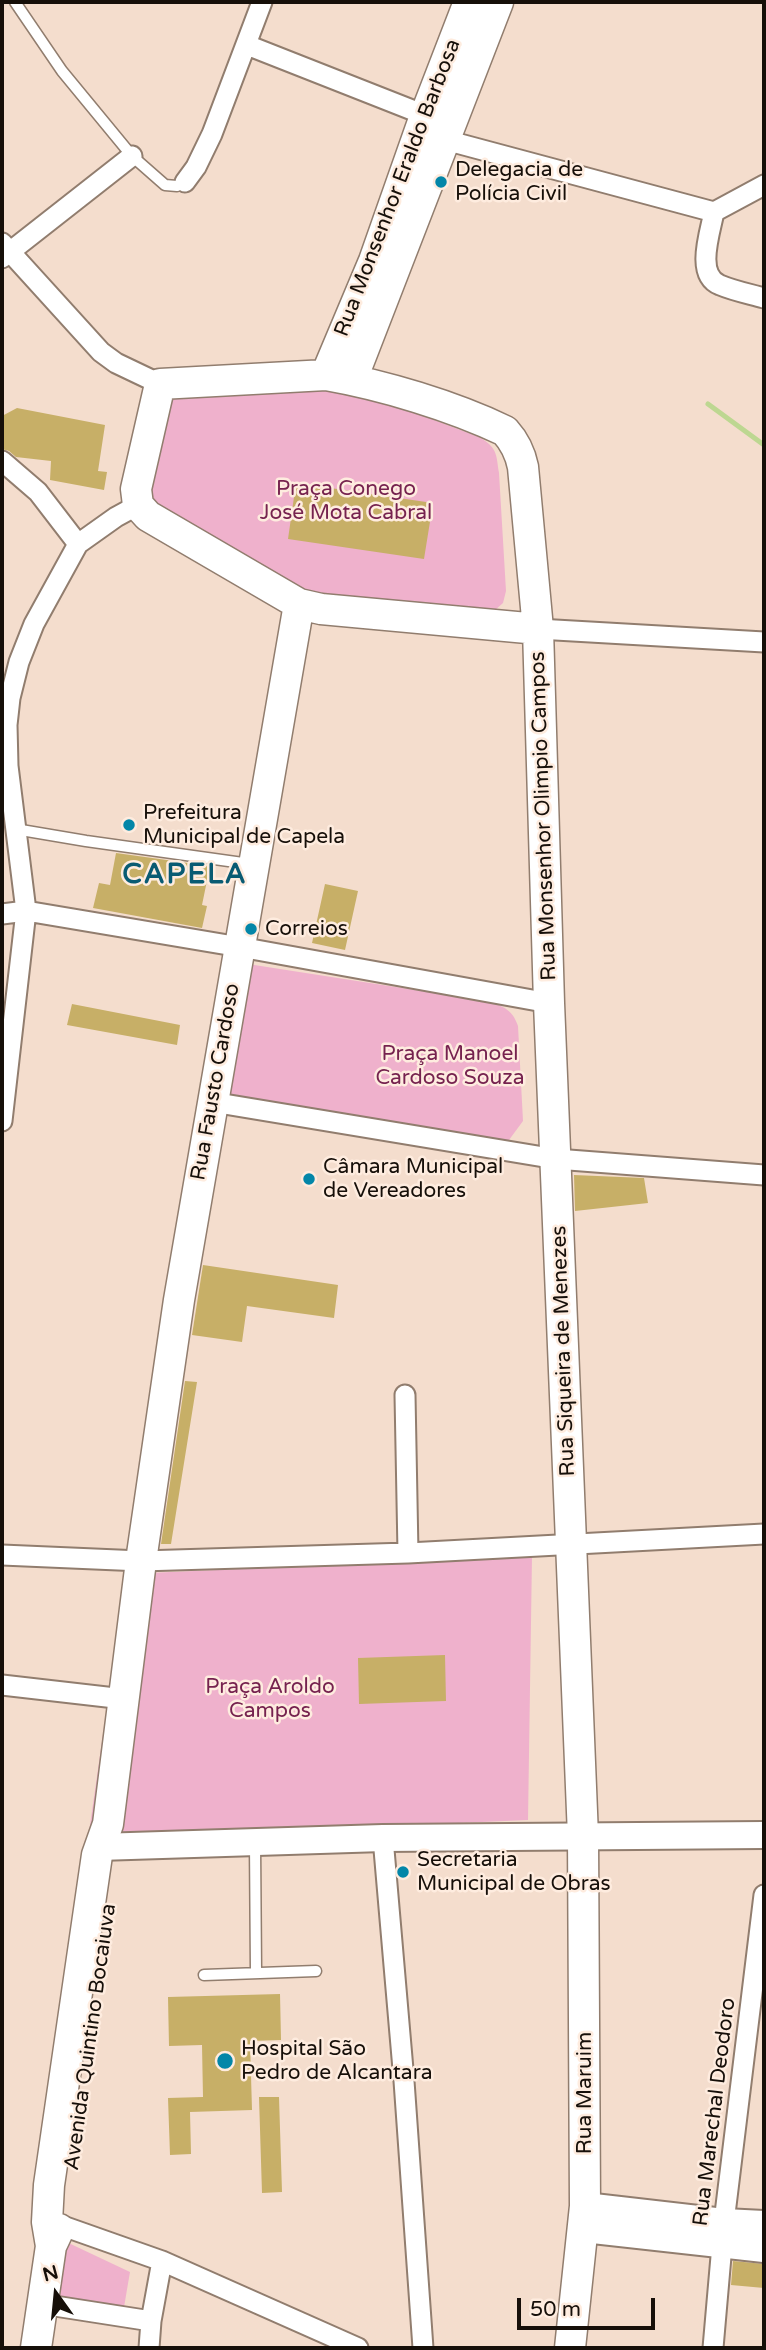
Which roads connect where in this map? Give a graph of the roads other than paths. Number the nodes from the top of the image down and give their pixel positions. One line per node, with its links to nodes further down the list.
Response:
1 (15, 2): 7 (lane)
2 (262, 2): 5 (street)
3 (469, 2): 6 (main road, Rua Monsenhor Eraldo Barbosa)
4 (498, 2): 6 (main road, Rua Monsenhor Eraldo Barbosa)
5 (247, 45): 6 (street); 8 (street)
6 (435, 128): 10 (street); 13 (main road, Rua Monsenhor Eraldo Barbosa)
7 (132, 156): 8 (lane); 11 (street)
8 (185, 182)
9 (764, 185): 10 (street)
10 (714, 212): 12 (street)
11 (4, 251): 14 (street)
12 (764, 298)
13 (339, 377): 14 (main road); 19 (main road)
14 (160, 384): 16 (main road)
15 (2, 461): 17 (street)
16 (138, 505): 17 (street); 18 (main road)
17 (78, 544): 21 (street)
18 (299, 604): 19 (main road); 22 (main road, Rua Fausto Cardoso)
19 (538, 629): 20 (street); 26 (main road, Rua Monsenhor Olimpio Campos)
20 (764, 642)
21 (15, 829): 22 (lane); 23 (street)
22 (254, 864): 25 (main road, Rua Fausto Cardoso)
23 (26, 911): 24 (street); 25 (street); 28 (street)
24 (2, 914)
25 (240, 947): 26 (street); 27 (main road, Rua Fausto Cardoso)
26 (549, 1003): 29 (main road)
27 (212, 1102): 29 (street); 36 (main road, Rua Fausto Cardoso)
28 (2, 1121)
29 (556, 1159): 30 (street); 33 (main road, Rua Siqueira de Menezes)
30 (764, 1175)
31 (405, 1395): 34 (street)
32 (764, 1534): 33 (street)
33 (572, 1544): 34 (street); 40 (main road)
34 (408, 1553): 36 (street)
35 (2, 1555): 36 (street)
36 (141, 1560): 38 (main road)
37 (2, 1685): 38 (street)
38 (124, 1699): 42 (main road)
39 (764, 1835): 40 (street)
40 (583, 1836): 41 (street); 48 (main road, Rua Maruim)
41 (383, 1839): 43 (street); 60 (street)
42 (108, 1840): 43 (street); 50 (main road, Avenida Quintino Bocaiuva)
43 (255, 1843): 46 (lane)
44 (764, 1895): 51 (street, Rua Marechal Deodoro)
45 (316, 1971): 46 (lane)
46 (256, 1973): 47 (lane)
47 (204, 1975)
48 (584, 2218): 51 (street); 61 (main road, Rua Maruim)
49 (764, 2224): 51 (street)
50 (53, 2231): 53 (street); 54 (main road, Avenida Quintino Bocaiuva)
51 (723, 2234): 52 (street); 56 (street, Rua Marechal Deodoro)
52 (764, 2249)
53 (162, 2261): 55 (street); 59 (street)
54 (42, 2304): 55 (street); 57 (main road)
55 (151, 2321): 58 (street)
56 (711, 2344)
57 (36, 2348)
58 (149, 2348)
59 (358, 2348)
60 (423, 2348)
61 (570, 2348)

